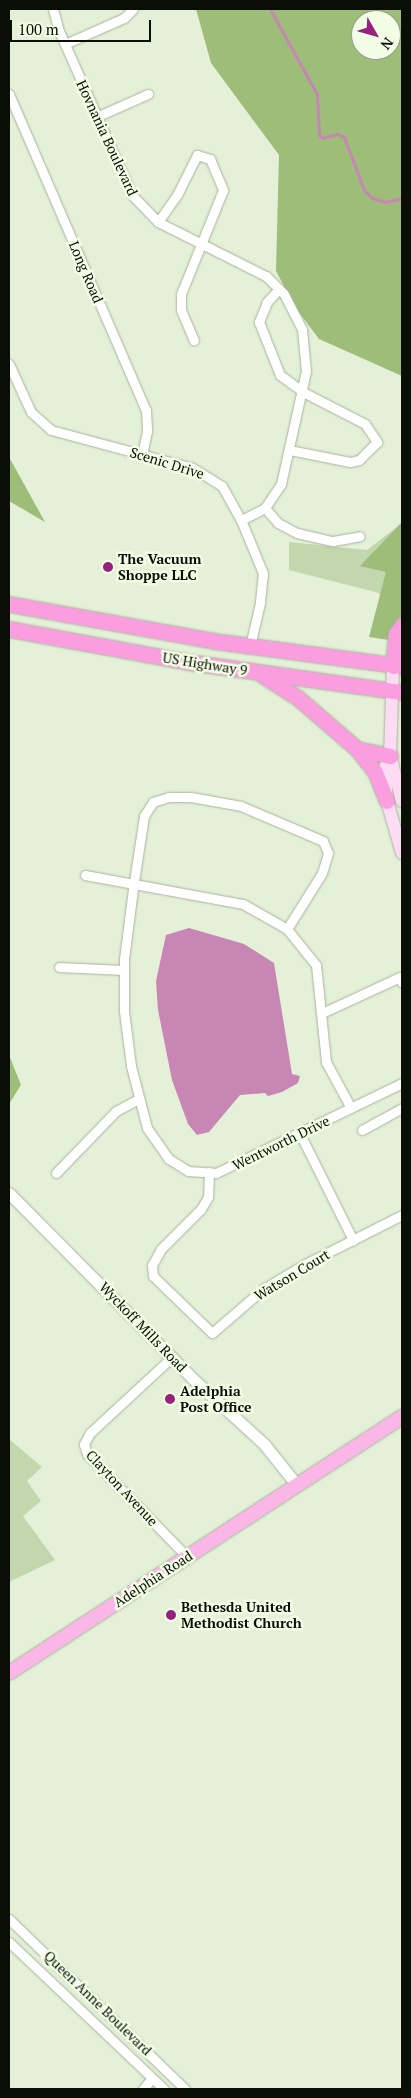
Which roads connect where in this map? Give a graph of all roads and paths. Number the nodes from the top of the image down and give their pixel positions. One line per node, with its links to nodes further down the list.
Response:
1 (53, 9): 3 (street, Hovnania Boulevard)
2 (133, 9): 3 (street)
3 (64, 44): 6 (street, Hovnania Boulevard)
4 (9, 94): 14 (street, Long Road)
5 (148, 94): 6 (street)
6 (96, 117): 7 (street, Hovnania Boulevard)
7 (158, 222): 8 (street, Hovnania Boulevard); 8 (street)
8 (201, 244): 9 (street, Hovnania Boulevard); 10 (street)
9 (279, 288): 12 (street, Hovnania Boulevard); 12 (street)
10 (194, 340)
11 (9, 364): 14 (street, Scenic Drive)
12 (303, 392): 13 (street, Hovnania Boulevard); 13 (street)
13 (290, 450): 15 (street, Hovnania Boulevard)
14 (142, 454): 16 (street, Scenic Drive)
15 (265, 508): 16 (street, Hovnania Boulevard); 17 (street)
16 (241, 520): 21 (street, Scenic Drive)
17 (360, 536)
18 (9, 604): 21 (highway, US Highway 9)
19 (402, 625): 22 (highway)
20 (9, 629): 23 (highway, US Highway 9)
21 (250, 646): 22 (highway, US Highway 9)
22 (398, 666): 24 (main road)
23 (258, 672): 24 (highway, US Highway 9); 25 (highway)
24 (398, 691): 26 (main road)
25 (357, 749): 26 (highway); 27 (highway)
26 (390, 756): 27 (main road)
27 (395, 801): 28 (main road)
28 (402, 853)
29 (85, 874): 30 (street)
30 (134, 882): 31 (street); 31 (street, Wentworth Drive); 33 (street, Wentworth Drive)
31 (287, 929): 35 (street)
32 (59, 967): 33 (street)
33 (124, 970): 37 (street, Wentworth Drive)
34 (402, 983): 35 (street)
35 (322, 1012): 38 (street)
36 (402, 1082): 38 (street, Wentworth Drive)
37 (139, 1099): 42 (street, Wentworth Drive); 43 (street)
38 (351, 1108): 41 (street, Wentworth Drive)
39 (402, 1108): 40 (street)
40 (362, 1130)
41 (300, 1134): 42 (street, Wentworth Drive); 46 (street)
42 (209, 1172): 46 (street, Watson Court)
43 (56, 1173)
44 (9, 1193): 47 (street, Wyckoff Mills Road)
45 (402, 1215): 46 (street, Watson Court)
46 (353, 1240)
47 (172, 1357): 49 (street, Wyckoff Mills Road); 50 (street, Clayton Avenue)
48 (402, 1417): 49 (main road, Adelphia Road)
49 (296, 1484): 50 (main road, Adelphia Road)
50 (187, 1557): 51 (main road, Adelphia Road)
51 (9, 1673)
52 (9, 1919): 57 (street, Queen Anne Boulevard)
53 (9, 1942): 54 (street, Queen Anne Boulevard)
54 (152, 2078): 55 (street); 56 (street, Queen Anne Boulevard)
55 (143, 2089)
56 (164, 2089)
57 (185, 2089)

